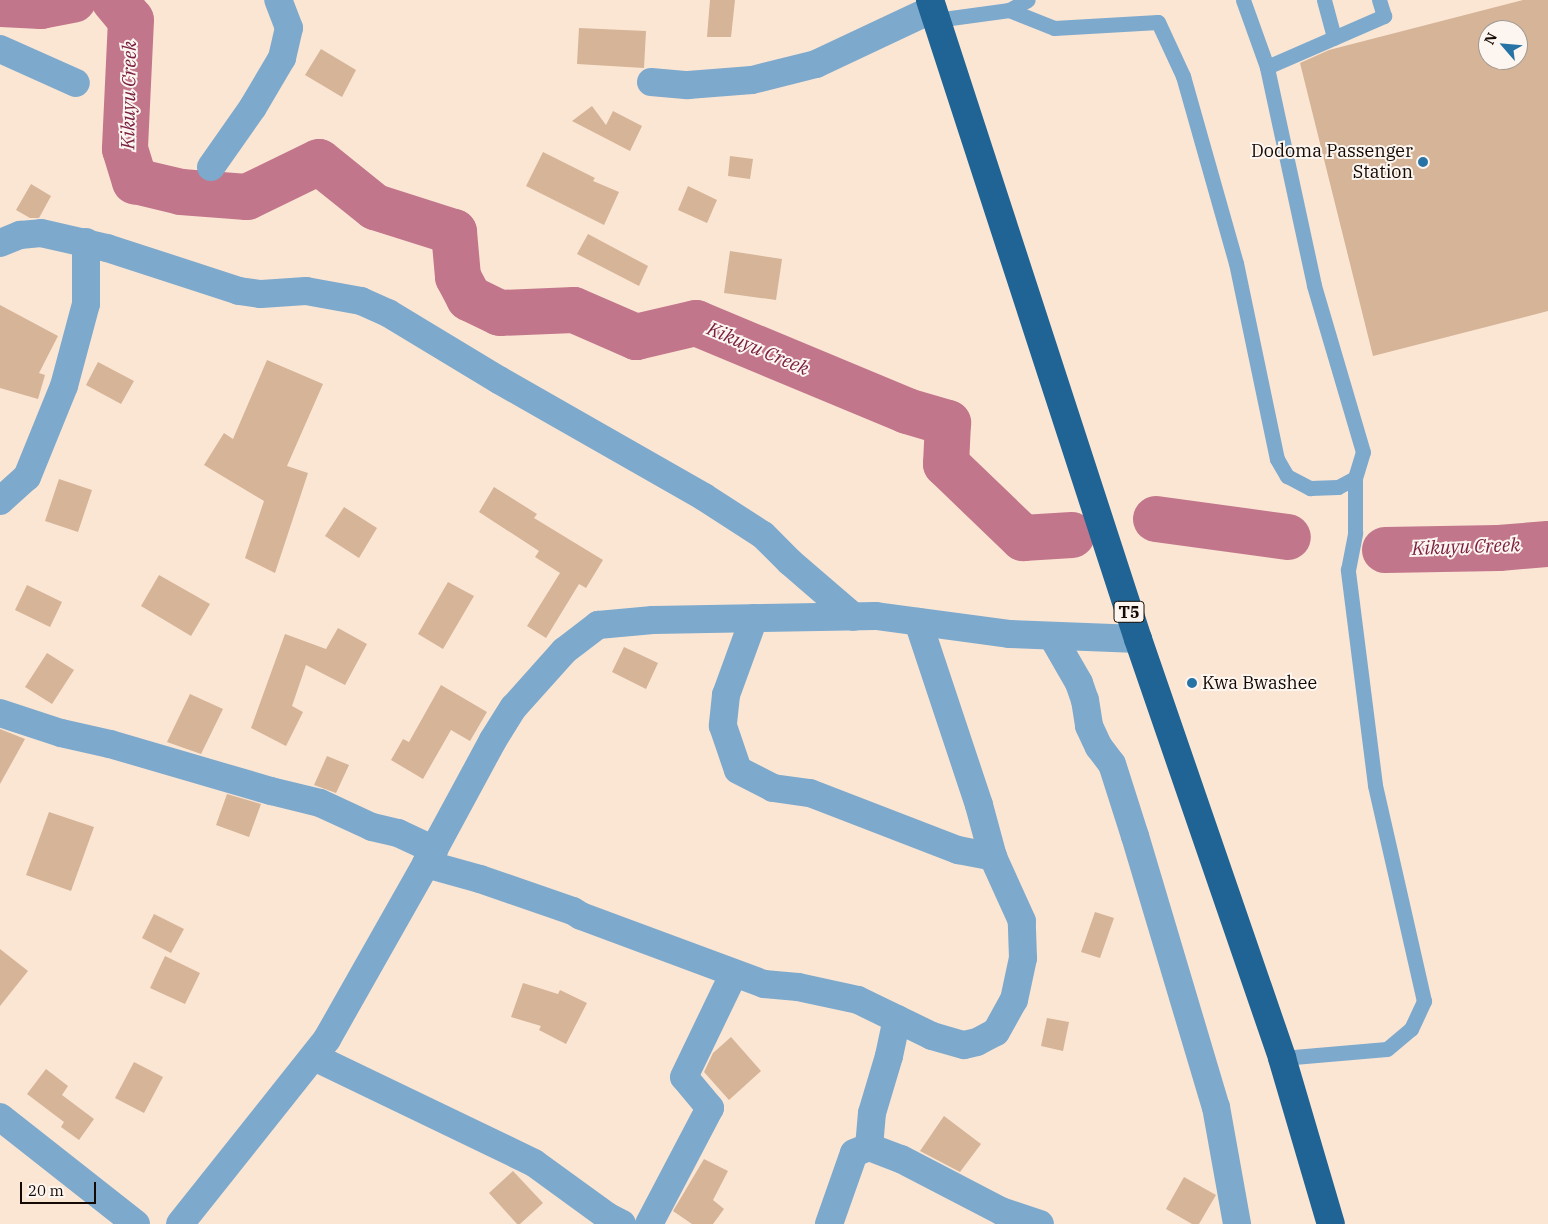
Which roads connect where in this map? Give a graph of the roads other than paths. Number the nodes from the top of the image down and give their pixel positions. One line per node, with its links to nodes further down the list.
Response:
1 (278, 0): 13 (street)
2 (1028, 0): 7 (lane)
3 (1243, 0): 10 (lane)
4 (1324, 0): 8 (lane)
5 (1379, 0): 8 (lane)
6 (933, 10): 7 (lane); 11 (street); 22 (highway, T5)
7 (1009, 10): 16 (lane)
8 (1334, 38): 10 (lane)
9 (0, 49): 12 (street)
10 (1267, 67): 16 (lane)
11 (651, 82)
12 (76, 83)
13 (211, 167)
14 (86, 242): 15 (street); 17 (street); 18 (street)
15 (0, 243)
16 (1355, 478): 29 (lane)
17 (0, 501)
18 (854, 617): 19 (street); 20 (street)
19 (754, 618): 24 (street); 25 (street)
20 (918, 622): 21 (street); 25 (street)
21 (1052, 636): 22 (street); 38 (street)
22 (1138, 639): 29 (highway, T5)
23 (0, 712): 24 (street)
24 (430, 857): 26 (street); 28 (street)
25 (993, 857): 27 (street)
26 (734, 973): 27 (street); 35 (street)
27 (897, 1020): 31 (street)
28 (314, 1056): 33 (street); 34 (street)
29 (1282, 1058): 39 (highway, T5)
30 (0, 1117): 32 (street)
31 (869, 1146): 36 (street); 37 (street)
32 (136, 1224)
33 (180, 1224)
34 (622, 1224)
35 (649, 1224)
36 (829, 1224)
37 (1040, 1224)
38 (1237, 1224)
39 (1331, 1224)

